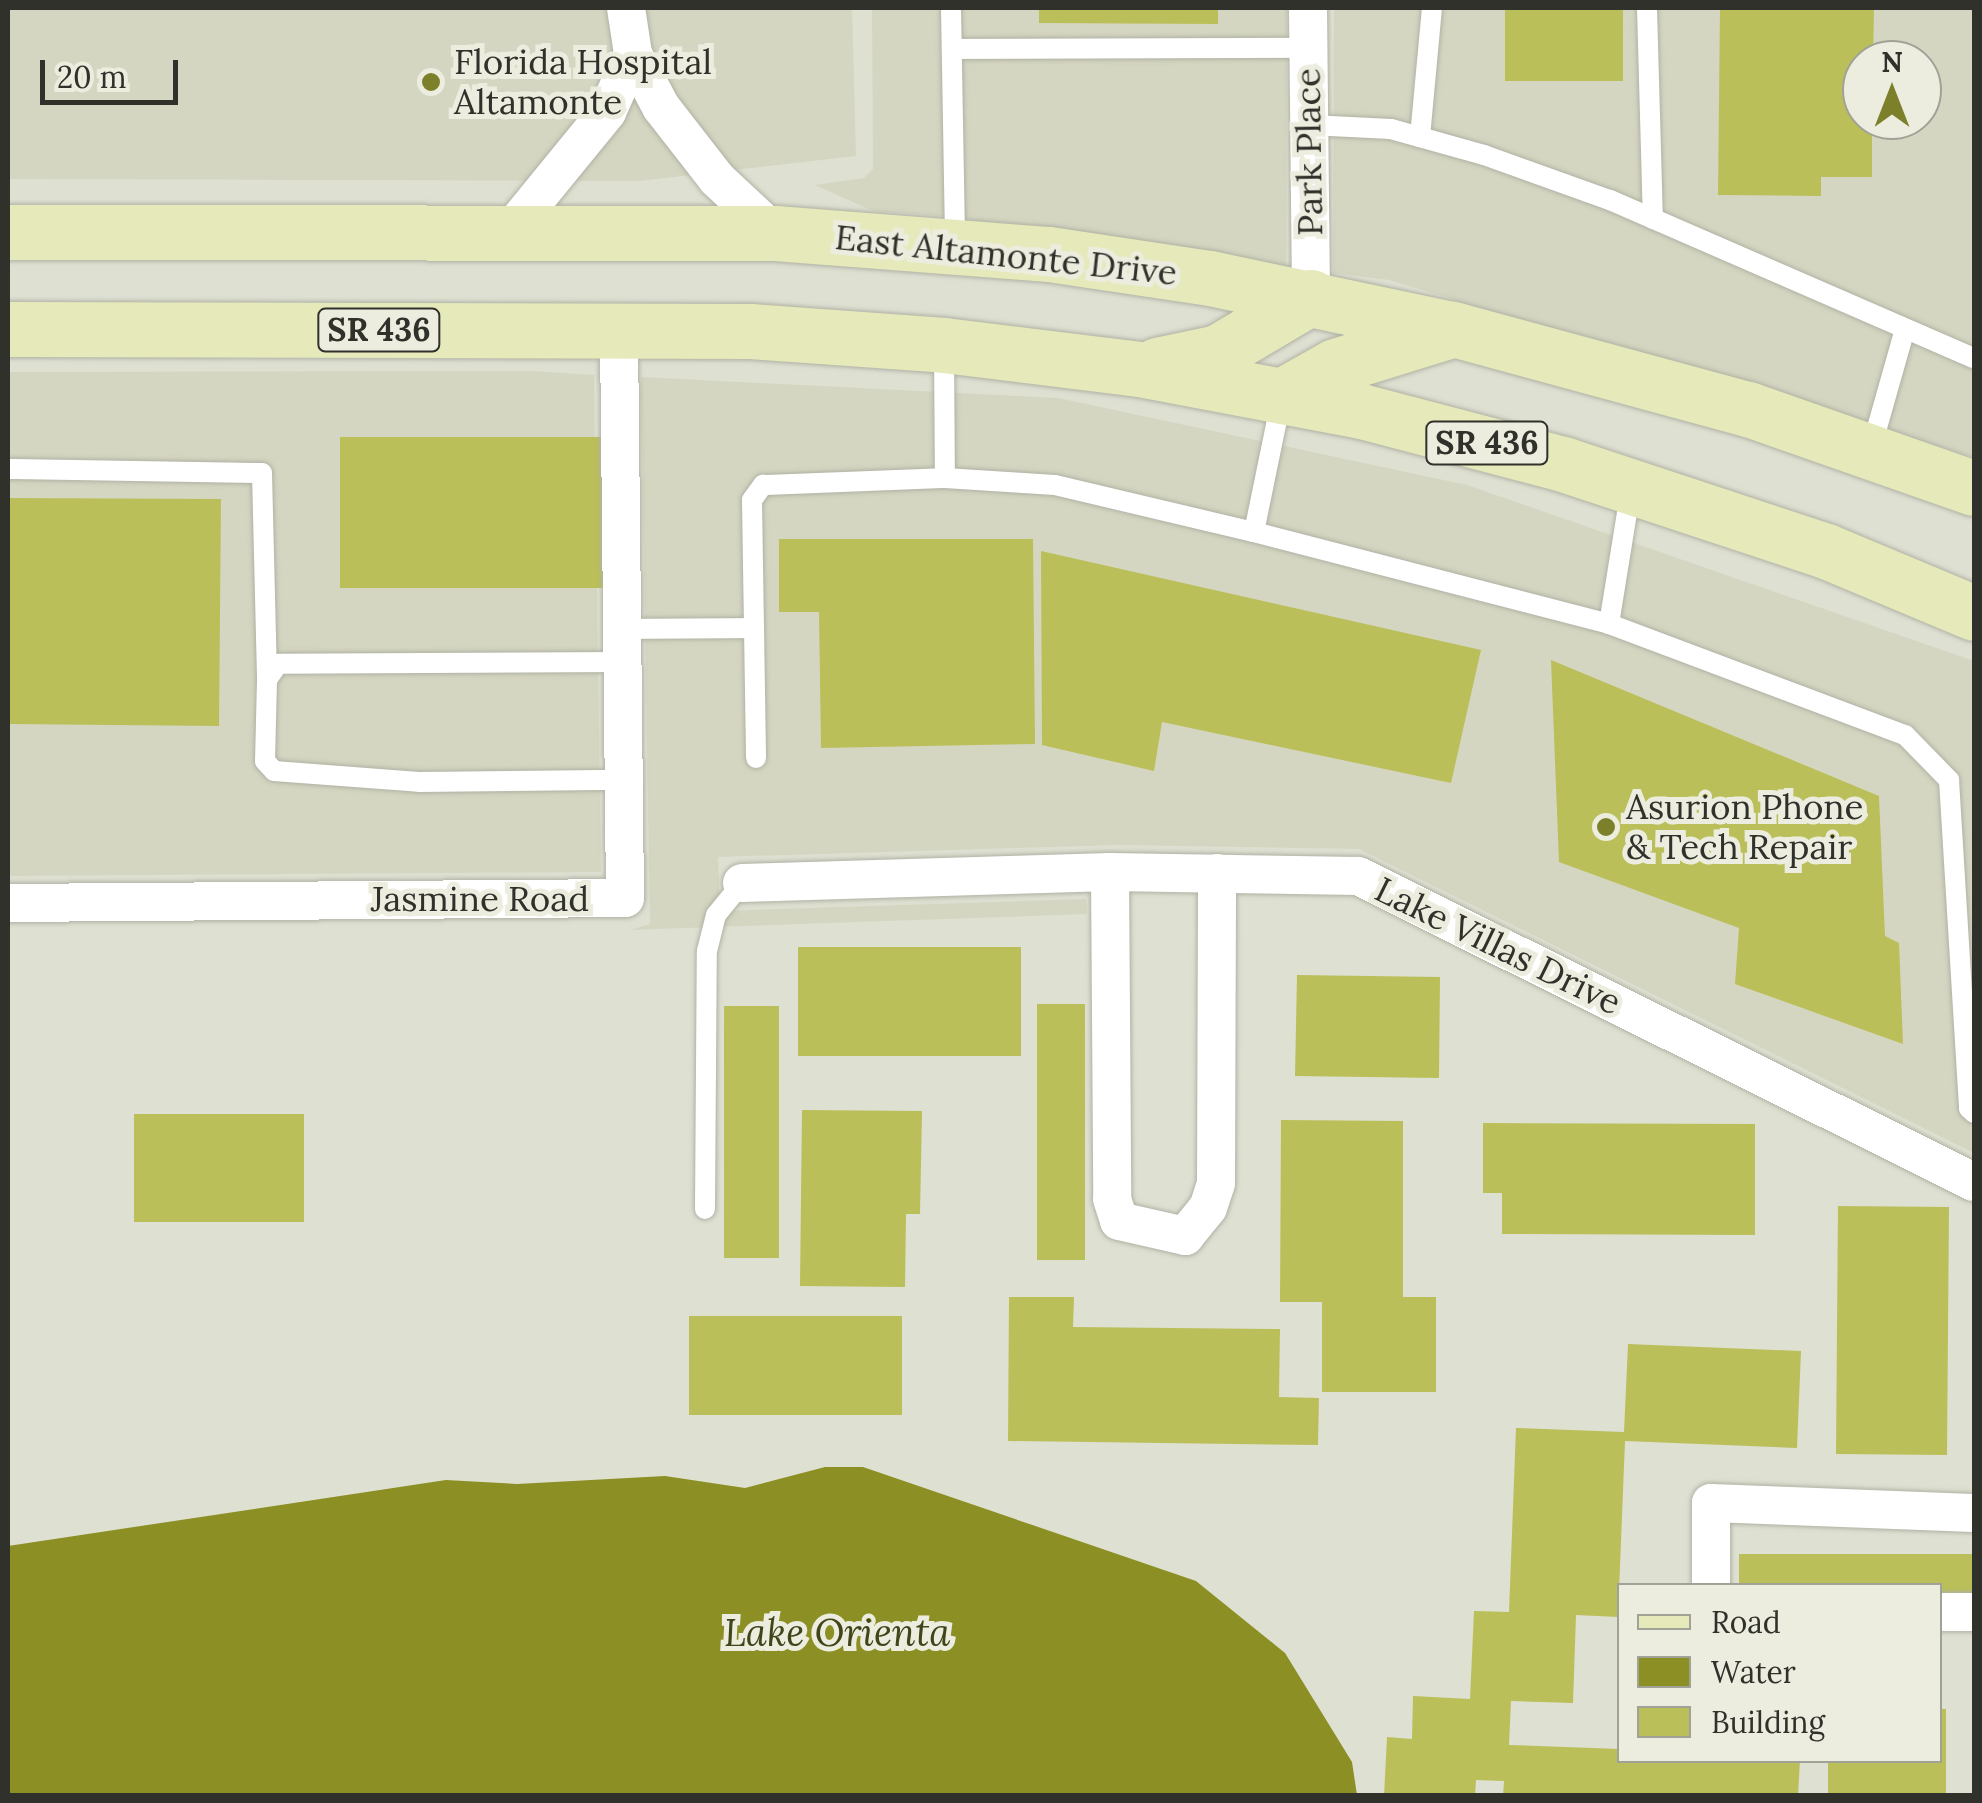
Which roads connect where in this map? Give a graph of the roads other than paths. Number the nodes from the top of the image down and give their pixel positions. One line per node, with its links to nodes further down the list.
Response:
1 (626, 8): 8 (street)
2 (951, 8): 7 (lane)
3 (1308, 8): 6 (street, Park Place)
4 (1432, 8): 10 (lane)
5 (1647, 8): 11 (lane)
6 (1308, 48): 7 (lane); 9 (street, Park Place)
7 (952, 49): 16 (lane)
8 (634, 54): 12 (street); 15 (street)
9 (1310, 125): 10 (lane); 18 (street, Park Place)
10 (1420, 137): 11 (lane)
11 (1654, 219): 20 (lane)
12 (510, 230): 14 (main road, East Altamonte Drive); 15 (main road, East Altamonte Drive)
13 (8, 232): 14 (main road, East Altamonte Drive)
14 (74, 232): 17 (main road)
15 (774, 233): 16 (main road, East Altamonte Drive)
16 (955, 244): 18 (main road, East Altamonte Drive)
17 (8, 265)
18 (1311, 297): 19 (main road, East Altamonte Drive); 25 (main road)
19 (1454, 328): 26 (main road); 27 (main road, East Altamonte Drive)
20 (1905, 328): 24 (lane); 27 (lane)
21 (8, 329): 22 (main road, SR 436)
22 (619, 330): 23 (main road, SR 436); 36 (street, Jasmine Road)
23 (944, 345): 25 (main road, SR 436); 29 (lane)
24 (1974, 358)
25 (1139, 369): 26 (main road, SR 436)
26 (1282, 396): 30 (main road, SR 436); 32 (lane)
27 (1871, 451): 31 (main road, East Altamonte Drive)
28 (8, 469): 37 (lane)
29 (945, 478): 32 (lane); 35 (lane)
30 (1632, 486): 33 (main road, SR 436); 34 (lane)
31 (1974, 488)
32 (1254, 532): 34 (lane)
33 (1974, 612)
34 (1609, 624): 44 (lane)
35 (754, 628): 36 (lane); 38 (lane)
36 (622, 645): 37 (lane); 39 (street, Jasmine Road)
37 (267, 680): 39 (lane)
38 (756, 758)
39 (624, 780): 43 (street, Jasmine Road)
40 (1110, 872): 41 (street, Lake Villas Drive); 41 (street); 42 (street, Lake Villas Drive)
41 (1217, 873): 45 (street, Lake Villas Drive)
42 (742, 883): 46 (lane)
43 (8, 903)
44 (1972, 1110)
45 (1974, 1182)
46 (705, 1210)
47 (1974, 1513): 48 (street)
48 (1712, 1583)
49 (1942, 1612): 50 (street)
50 (1974, 1612)

